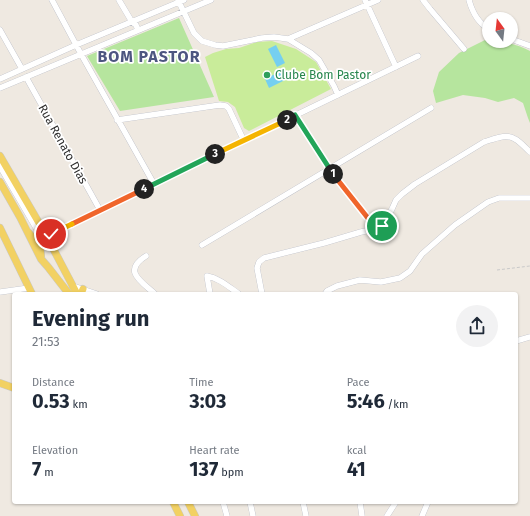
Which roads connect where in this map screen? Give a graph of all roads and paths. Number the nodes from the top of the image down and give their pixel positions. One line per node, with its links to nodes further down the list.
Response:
1 (52, 0): 16 (street)
2 (119, 0): 10 (street)
3 (211, 0): 9 (street)
4 (378, 0): 8 (street)
5 (423, 0): 18 (street)
6 (469, 0): 11 (street)
7 (181, 1): 9 (street); 10 (street)
8 (366, 2): 14 (street); 21 (street)
9 (184, 12): 13 (street); 14 (street)
10 (132, 22): 13 (street); 16 (street)
11 (482, 23)
12 (0, 30): 22 (street)
13 (136, 31): 19 (street)
14 (288, 39): 26 (street)
15 (518, 42): 17 (street)
16 (76, 45): 19 (street); 22 (street)
17 (530, 46)
18 (464, 49)
19 (81, 54): 23 (street); 29 (street)
20 (418, 56): 21 (street)
21 (396, 67): 26 (street)
22 (22, 69): 24 (street)
23 (26, 77): 25 (street); 37 (street, Rua Renato Dias)
24 (0, 78)
25 (0, 88)
26 (338, 95): 28 (street)
27 (431, 108): 33 (street)
28 (295, 115): 30 (street); 33 (street)
29 (117, 120): 30 (street); 35 (street)
30 (244, 141): 35 (street)
31 (530, 152): 38 (street)
32 (2, 159): 44 (main road)
33 (329, 169): 41 (street); 45 (street)
34 (0, 182): 39 (main road)
35 (154, 184): 37 (street)
36 (530, 198): 60 (street)
37 (100, 210): 44 (street)
38 (390, 213): 40 (street); 42 (street)
39 (20, 217): 44 (main road); 47 (main road)
40 (379, 218): 41 (street); 42 (street)
41 (372, 226): 42 (street); 59 (street)
42 (382, 226)
43 (0, 228): 52 (main road)
44 (46, 235): 47 (main road); 51 (main road)
45 (202, 245)
46 (146, 256): 56 (street)
47 (41, 259): 49 (main road)
48 (530, 266): 50 (path)
49 (48, 267): 51 (main road); 54 (main road)
50 (497, 270)
51 (73, 286): 55 (main road)
52 (31, 291): 53 (street)
53 (0, 292)
54 (67, 292)
55 (80, 292)
56 (153, 292)
57 (210, 292): 58 (street)
58 (236, 292)
59 (262, 292)
60 (326, 292)
61 (530, 337): 62 (street)
62 (518, 340)
63 (0, 383): 64 (main road)
64 (12, 387)
65 (174, 504): 73 (main road)
66 (189, 504): 74 (main road)
67 (224, 504): 75 (street)
68 (250, 504): 76 (street)
69 (303, 504): 77 (street)
70 (360, 504): 78 (street)
71 (395, 504): 79 (street)
72 (427, 504): 80 (street)
73 (180, 516)
74 (195, 516)
75 (227, 516)
76 (253, 516)
77 (306, 516)
78 (362, 516)
79 (387, 516)
80 (422, 516)

